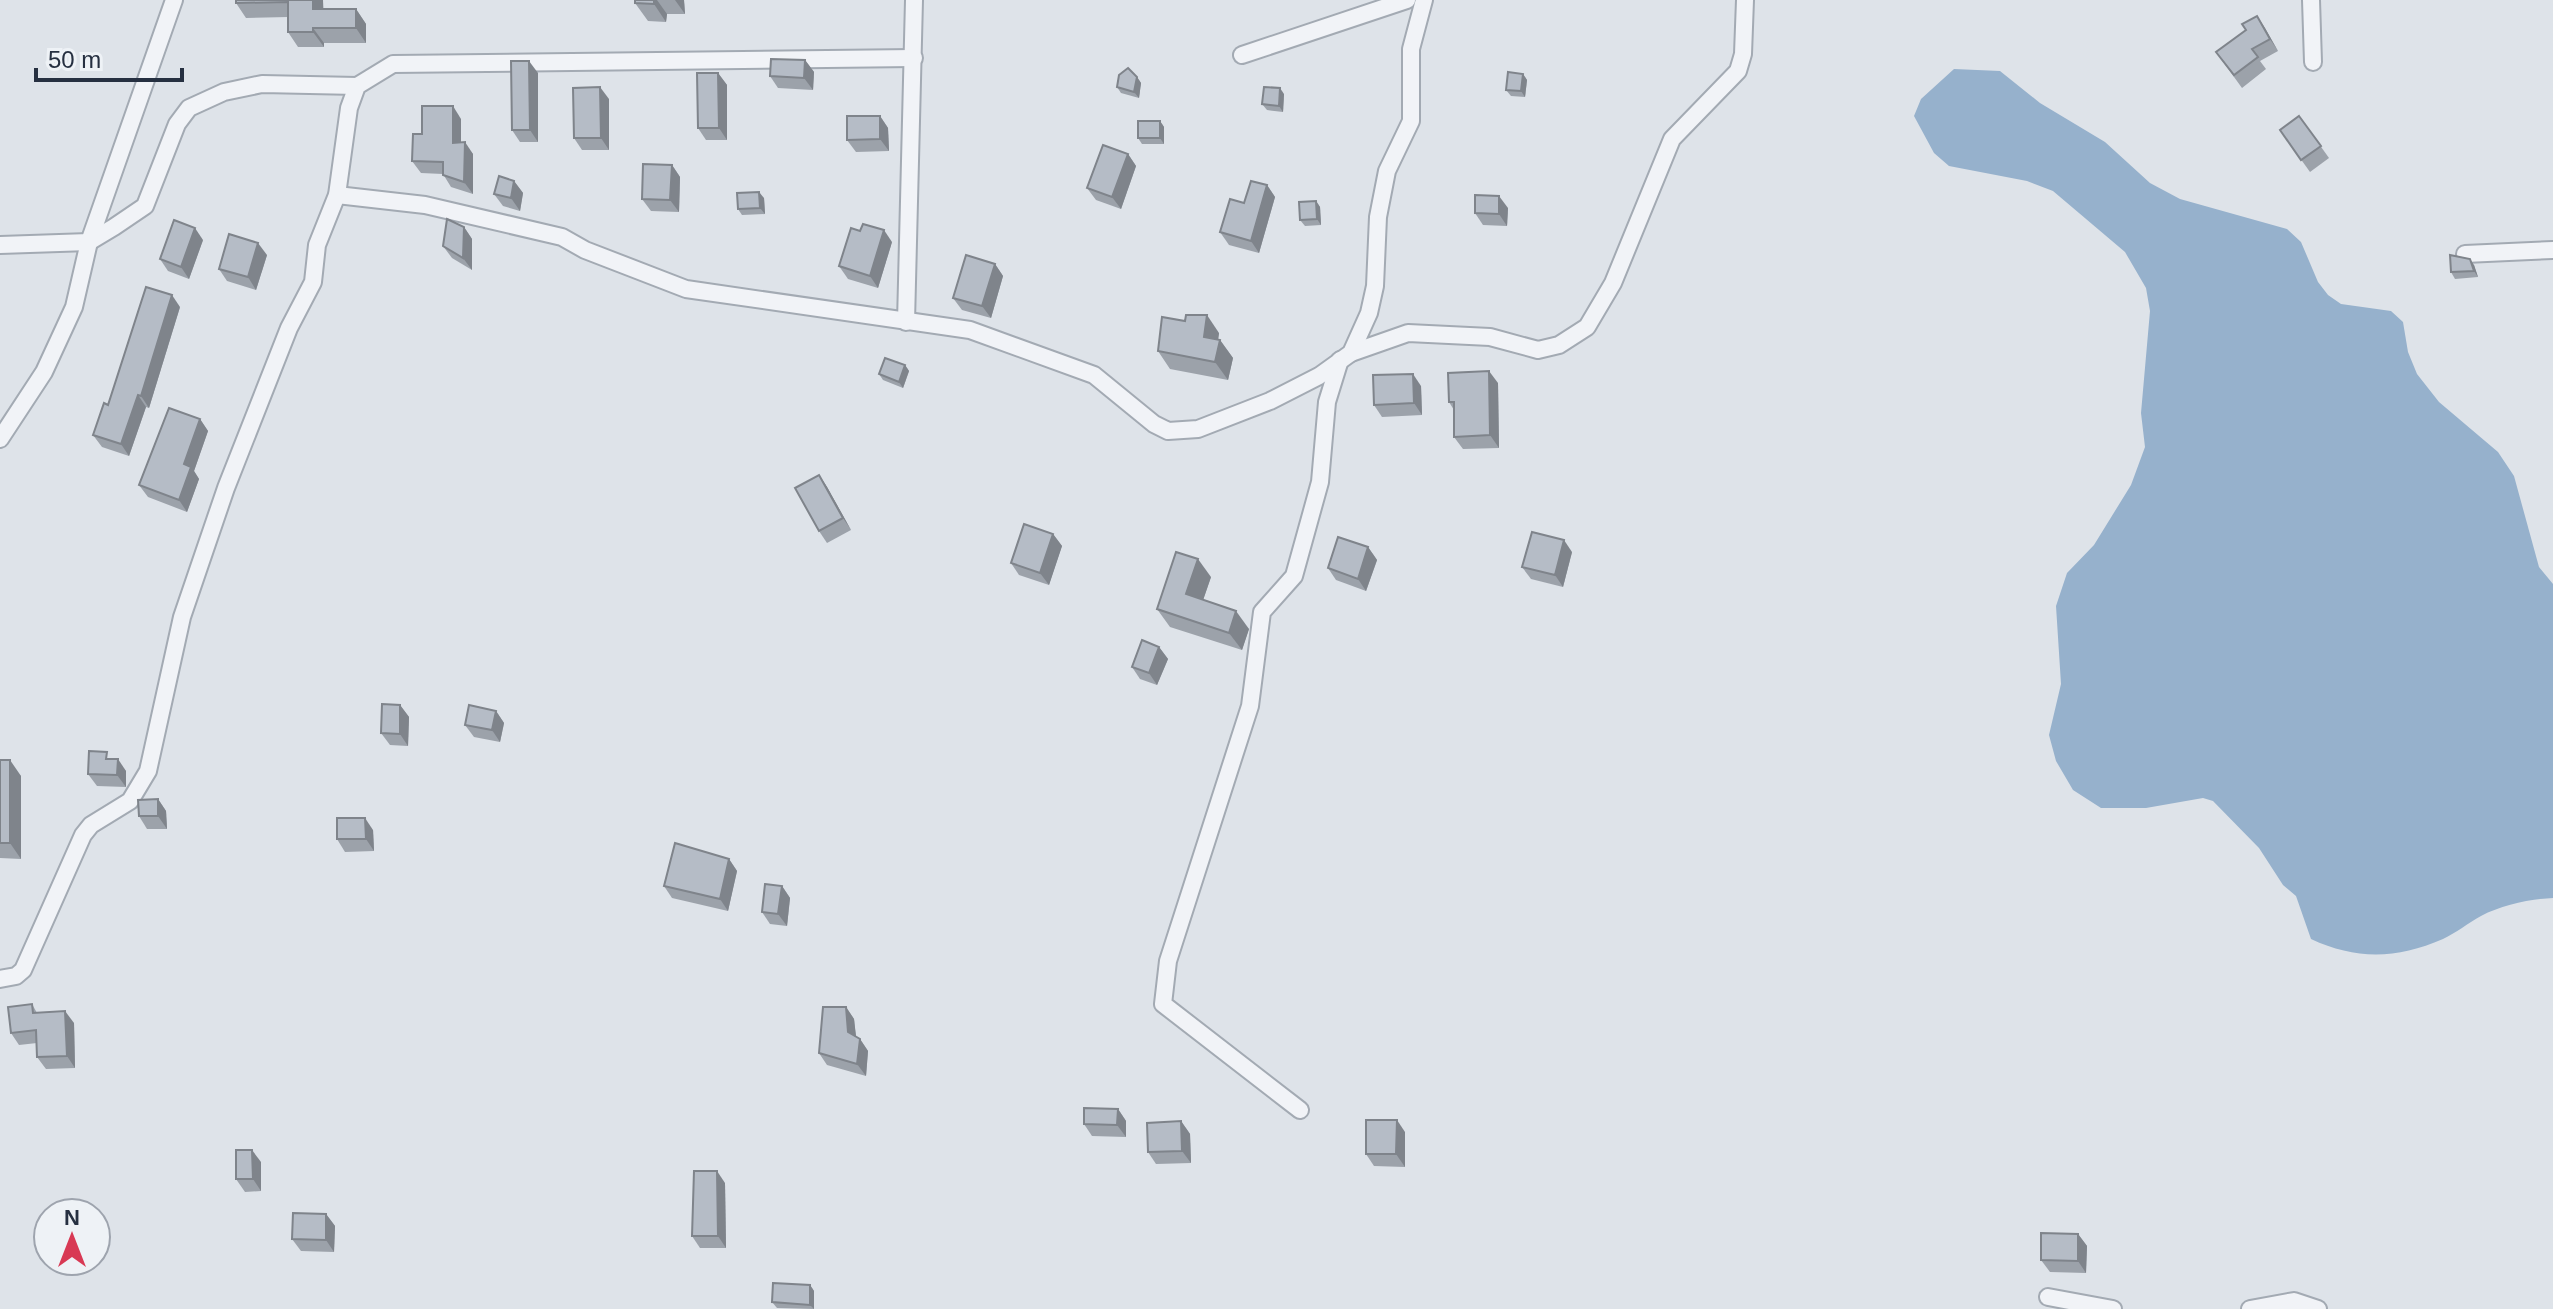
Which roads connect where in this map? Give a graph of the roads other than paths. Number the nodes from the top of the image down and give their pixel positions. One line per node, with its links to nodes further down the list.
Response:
1 (174, 0): 12 (street)
2 (914, 0): 8 (street)
3 (1407, 0): 7 (street)
4 (1424, 0): 17 (street)
5 (1745, 0): 17 (street)
6 (2311, 0): 9 (street)
7 (1242, 55)
8 (914, 58): 10 (street); 16 (street)
9 (2313, 62)
10 (357, 86): 11 (street); 12 (street)
11 (337, 195): 16 (street); 19 (street)
12 (89, 242): 13 (street); 18 (street)
13 (0, 245)
14 (2553, 250): 15 (street)
15 (2465, 254)
16 (906, 322): 17 (street)
17 (1346, 356): 20 (street)
18 (0, 439)
19 (0, 979)
20 (1300, 1110)
21 (2048, 1297): 22 (street)
22 (2113, 1309)
23 (2250, 1309): 24 (street)
24 (2318, 1309)

